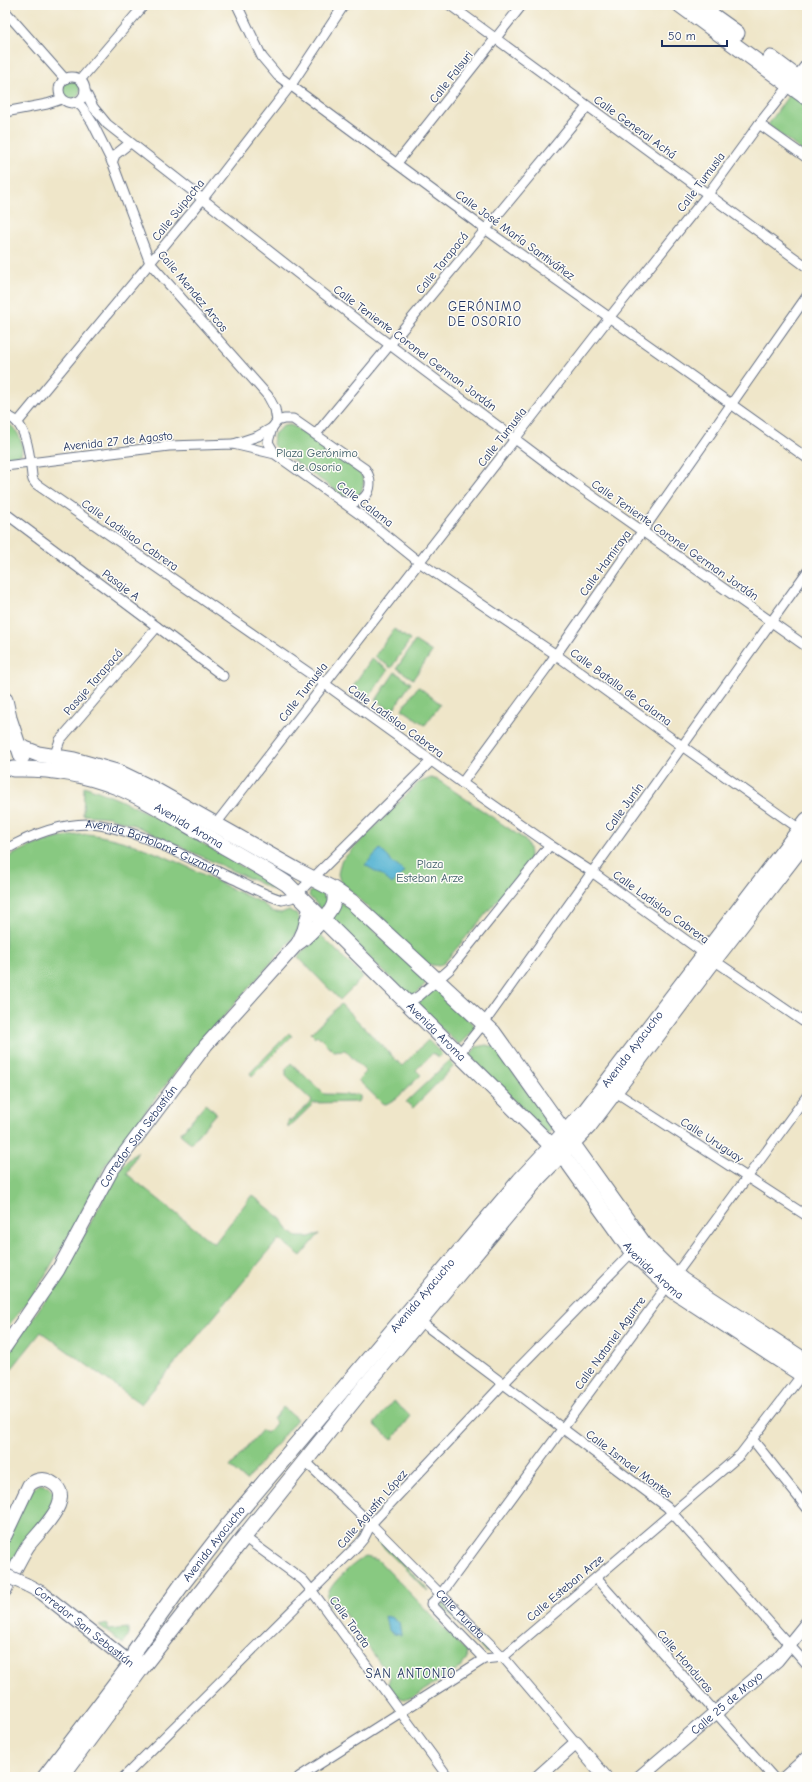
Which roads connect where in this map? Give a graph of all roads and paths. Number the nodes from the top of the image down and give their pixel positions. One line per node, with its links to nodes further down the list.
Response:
1 (144, 5): 12 (street)
2 (237, 5): 14 (street, Calle José María Santiváñez)
3 (344, 5): 14 (street, Calle Suipacha)
4 (450, 5): 9 (street, Calle General Achá)
5 (522, 5): 9 (street, Calle Falsuri)
6 (680, 5): 13 (main road)
7 (698, 5): 13 (main road)
8 (5, 11): 11 (street)
9 (496, 40): 19 (street, Calle General Achá); 25 (street, Calle Falsuri)
10 (807, 63): 13 (street, Calle Tumusla)
11 (65, 79): 12 (street); 17 (street)
12 (80, 80): 15 (street)
13 (797, 82): 16 (main road); 21 (street, Calle Tumusla)
14 (291, 85): 25 (street, Calle José María Santiváñez); 27 (street, Calle Suipacha)
15 (85, 91): 18 (street); 22 (street, Calle Teniente Coronel German Jordán)
16 (807, 98)
17 (62, 99): 18 (street); 20 (street)
18 (76, 102): 24 (street, Calle Mendez Arcos)
19 (587, 107): 26 (street, Calle General Achá); 28 (street, Calle Tarapacá)
20 (5, 112)
21 (759, 124): 23 (street); 26 (street, Calle Tumusla)
22 (130, 143): 24 (street); 27 (street, Calle Teniente Coronel German Jordán)
23 (807, 158)
24 (112, 163): 29 (street, Calle Mendez Arcos)
25 (397, 163): 28 (street, Calle José María Santiváñez)
26 (708, 194): 30 (street, Calle General Achá); 32 (street, Calle Tumusla)
27 (202, 200): 29 (street, Calle Suipacha); 33 (street, Calle Teniente Coronel German Jordán)
28 (484, 229): 32 (street, Calle José María Santiváñez); 33 (street, Calle Tarapacá)
29 (150, 263): 36 (street, Calle Suipacha); 37 (street, Calle Mendez Arcos)
30 (807, 267)
31 (807, 296): 34 (street, Calle Hamiraya)
32 (609, 318): 34 (street, Calle José María Santiváñez); 39 (street, Calle Tumusla)
33 (390, 345): 38 (street, Calle Tarapacá); 39 (street, Calle Teniente Coronel German Jordán)
34 (731, 404): 42 (street, Calle José María Santiváñez); 47 (street, Calle Hamiraya)
35 (5, 416): 36 (street)
36 (18, 422): 43 (street, Calle Ladislao Cabrera)
37 (275, 425): 38 (street); 40 (street, Avenida 27 de Agosto); 41 (street, Calle Mendez Arcos)
38 (316, 434): 45 (street)
39 (516, 440): 47 (street, Calle Teniente Coronel German Jordán); 48 (street, Calle Tumusla)
40 (233, 444): 41 (street, Avenida 27 de Agosto); 43 (street, Avenida 27 de Agosto)
41 (275, 454): 45 (street, Calle Calama)
42 (807, 458)
43 (30, 463): 44 (street, Avenida 27 de Agosto); 55 (street, Calle Ladislao Cabrera)
44 (5, 466)
45 (344, 502): 48 (street, Calle Calama)
46 (5, 513): 51 (street, Pasaje A)
47 (643, 531): 50 (street, Calle Teniente Coronel German Jordán); 53 (street, Calle Hamiraya)
48 (419, 562): 53 (street, Calle Batalla de Calama); 55 (street, Calle Tumusla)
49 (807, 572): 50 (street, Calle Junín)
50 (772, 622): 52 (street, Calle Teniente Coronel German Jordán); 58 (street, Calle Junín)
51 (156, 627): 54 (street, Pasaje A); 59 (street, Pasaje Tarapacá)
52 (807, 647)
53 (555, 654): 58 (street, Calle Batalla de Calama); 62 (street, Calle Hamiraya)
54 (222, 676)
55 (325, 684): 60 (street, Calle Ladislao Cabrera); 63 (street, Calle Tumusla)
56 (5, 700): 57 (main road)
57 (14, 744): 59 (main road, Avenida Aroma); 61 (main road)
58 (682, 746): 64 (street, Calle Batalla de Calama); 67 (street, Calle Junín)
59 (54, 757): 63 (main road, Avenida Aroma)
60 (431, 761): 62 (street, Calle Ladislao Cabrera); 68 (street)
61 (9, 770): 70 (main road, Avenida Aroma)
62 (462, 784): 65 (street, Calle Ladislao Cabrera)
63 (215, 825): 68 (main road, Avenida Aroma)
64 (805, 831): 74 (main road, Avenida Ayacucho)
65 (550, 845): 67 (street, Calle Ladislao Cabrera); 75 (street)
66 (5, 850): 70 (street, Avenida Bartolomé Guzmán)
67 (592, 872): 74 (street, Calle Ladislao Cabrera); 77 (street, Calle Junín)
68 (311, 878): 69 (main road, Avenida Aroma); 70 (street)
69 (333, 889): 72 (street, Corredor San Sebastián); 75 (main road, Avenida Aroma)
70 (297, 894): 71 (main road, Avenida Aroma)
71 (310, 907): 72 (main road, Avenida Aroma); 73 (street, Corredor San Sebastián)
72 (322, 919): 73 (street, Corredor San Sebastián); 76 (main road, Avenida Aroma)
73 (297, 944): 90 (street, Corredor San Sebastián)
74 (709, 957): 78 (street, Calle Ladislao Cabrera); 80 (main road, Avenida Ayacucho)
75 (436, 980): 76 (street); 77 (main road, Avenida Aroma)
76 (407, 1003): 79 (main road, Avenida Aroma)
77 (484, 1022): 79 (street, Calle Junín); 82 (main road, Avenida Aroma)
78 (807, 1024)
79 (458, 1055): 83 (main road, Avenida Aroma)
80 (610, 1089): 82 (main road, Avenida Ayacucho); 84 (street, Calle Uruguay)
81 (807, 1096): 84 (street, Calle Nataniel Aguirre)
82 (569, 1138): 83 (main road, Avenida Ayacucho); 87 (main road, Avenida Aroma)
83 (556, 1150): 86 (main road, Avenida Aroma); 88 (main road, Avenida Ayacucho); 89 (main road, Avenida Ayacucho)
84 (748, 1177): 85 (street, Calle Uruguay); 87 (street, Calle Nataniel Aguirre)
85 (807, 1216)
86 (632, 1252): 87 (main road, Avenida Aroma); 92 (street, Calle Agustín López)
87 (671, 1280): 91 (main road, Avenida Aroma); 93 (street, Calle Nataniel Aguirre)
88 (408, 1312): 89 (street, Calle Ismael Montes); 112 (main road, Avenida Ayacucho)
89 (420, 1321): 92 (street, Calle Ismael Montes); 95 (main road, Avenida Ayacucho)
90 (5, 1347)
91 (806, 1370): 94 (street, Calle Esteban Arze)
92 (502, 1384): 93 (street, Calle Ismael Montes); 98 (street, Calle Agustín López)
93 (563, 1429): 97 (street, Calle Ismael Montes); 105 (street, Calle Nataniel Aguirre)
94 (753, 1440): 96 (street); 97 (street, Calle Esteban Arze)
95 (305, 1461): 98 (street, Calle Punata); 100 (main road, Avenida Ayacucho)
96 (807, 1508)
97 (672, 1512): 102 (street, Calle Esteban Arze); 108 (street, Calle Ismael Montes)
98 (371, 1524): 104 (street, Calle Agustín López); 105 (street, Calle Punata)
99 (5, 1536): 103 (street)
100 (244, 1537): 104 (street, Calle Tarata); 112 (main road, Avenida Ayacucho)
101 (6, 1576): 112 (street, Corredor San Sebastián, bridge)
102 (596, 1578): 109 (street, Calle Esteban Arze); 114 (street, Calle Honduras)
103 (5, 1590)
104 (312, 1591): 113 (street, Calle Tarata); 119 (street, Calle Agustín López)
105 (441, 1594): 106 (street, Calle Nataniel Aguirre); 109 (street, Calle Punata)
106 (431, 1604): 110 (street, Calle Punata)
107 (807, 1623): 108 (street, Calle 25 de Mayo)
108 (790, 1646): 111 (street, Calle Ismael Montes); 114 (street, Calle 25 de Mayo)
109 (503, 1657): 110 (street); 115 (street, Calle Punata)
110 (484, 1659): 113 (street)
111 (807, 1665)
112 (135, 1667): 117 (main road, Avenida Ayacucho); 118 (main road, Avenida Ayacucho)
113 (401, 1712): 120 (street); 121 (street, Calle Tarata)
114 (716, 1713): 124 (street, Calle 25 de Mayo); 125 (street, Calle Honduras)
115 (576, 1743): 122 (street); 123 (street, Calle Punata)
116 (807, 1758): 126 (street)
117 (45, 1777)
118 (61, 1777)
119 (124, 1777)
120 (299, 1777)
121 (448, 1777)
122 (538, 1777)
123 (605, 1777)
124 (640, 1777)
125 (773, 1777)
126 (786, 1777)

